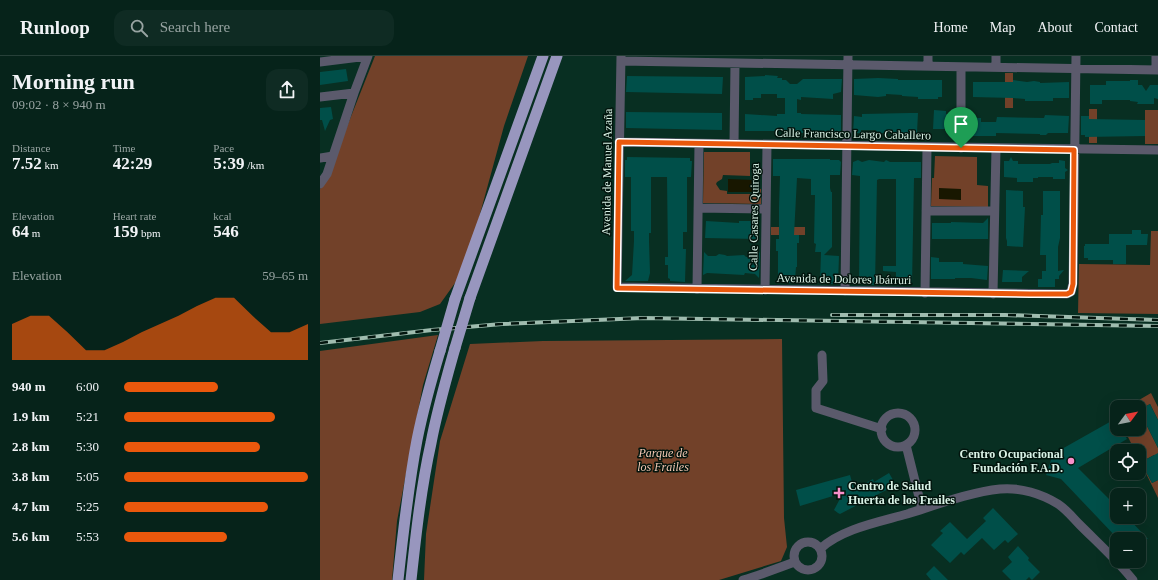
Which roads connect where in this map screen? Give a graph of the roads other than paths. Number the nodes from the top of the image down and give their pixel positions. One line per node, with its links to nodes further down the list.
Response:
1 (368, 56): 12 (street); 19 (street)
2 (543, 56): 50 (highway, bridge)
3 (557, 56): 51 (highway, bridge)
4 (928, 56): 14 (street)
5 (996, 56): 16 (street)
6 (1076, 56): 17 (street)
7 (1156, 56): 18 (street)
8 (621, 59): 9 (street); 21 (street, Avenida de Manuel Azaña)
9 (701, 59): 13 (street)
10 (768, 60): 11 (street); 13 (street)
11 (848, 61): 14 (street); 25 (street)
12 (320, 62)
13 (735, 63): 23 (street)
14 (928, 66): 15 (street)
15 (961, 67): 16 (street); 27 (street)
16 (996, 67): 17 (street)
17 (1076, 69): 18 (street); 29 (street)
18 (1157, 70)
19 (354, 93): 20 (street); 31 (street)
20 (320, 97)
21 (619, 142): 22 (street, Calle Francisco Largo Caballero); 38 (street, Avenida de Manuel Azaña)
22 (699, 144): 23 (street, Calle Francisco Largo Caballero); 34 (street)
23 (734, 144): 24 (street, Calle Francisco Largo Caballero)
24 (766, 145): 25 (street, Calle Francisco Largo Caballero); 35 (street, Calle Casares Quiroga)
25 (847, 146): 26 (street, Calle Francisco Largo Caballero); 41 (street)
26 (927, 147): 27 (street, Calle Francisco Largo Caballero); 36 (street)
27 (961, 148): 28 (street, Calle Francisco Largo Caballero)
28 (996, 148): 29 (street, Calle Francisco Largo Caballero); 37 (street)
29 (1074, 150): 30 (street, Calle Francisco Largo Caballero); 43 (street, Avenida de Dolores Ibárruri)
30 (1158, 150)
31 (333, 156): 32 (street); 33 (street)
32 (320, 158)
33 (320, 184)
34 (698, 208): 35 (street); 39 (street)
35 (766, 209): 40 (street, Calle Casares Quiroga)
36 (926, 211): 37 (street); 42 (street)
37 (994, 212): 43 (street)
38 (617, 288): 39 (street, Avenida de Dolores Ibárruri)
39 (697, 289): 40 (street, Avenida de Dolores Ibárruri)
40 (765, 290): 41 (street, Avenida de Dolores Ibárruri)
41 (845, 291): 42 (street, Avenida de Dolores Ibárruri)
42 (925, 293): 43 (street, Avenida de Dolores Ibárruri)
43 (993, 294)
44 (822, 355): 45 (street)
45 (882, 429): 46 (street); 46 (street)
46 (906, 445): 47 (street)
47 (922, 509): 48 (street); 53 (street)
48 (820, 549): 49 (street); 49 (street)
49 (795, 562): 52 (street)
50 (398, 580)
51 (411, 580)
52 (743, 580)
53 (1132, 580)

